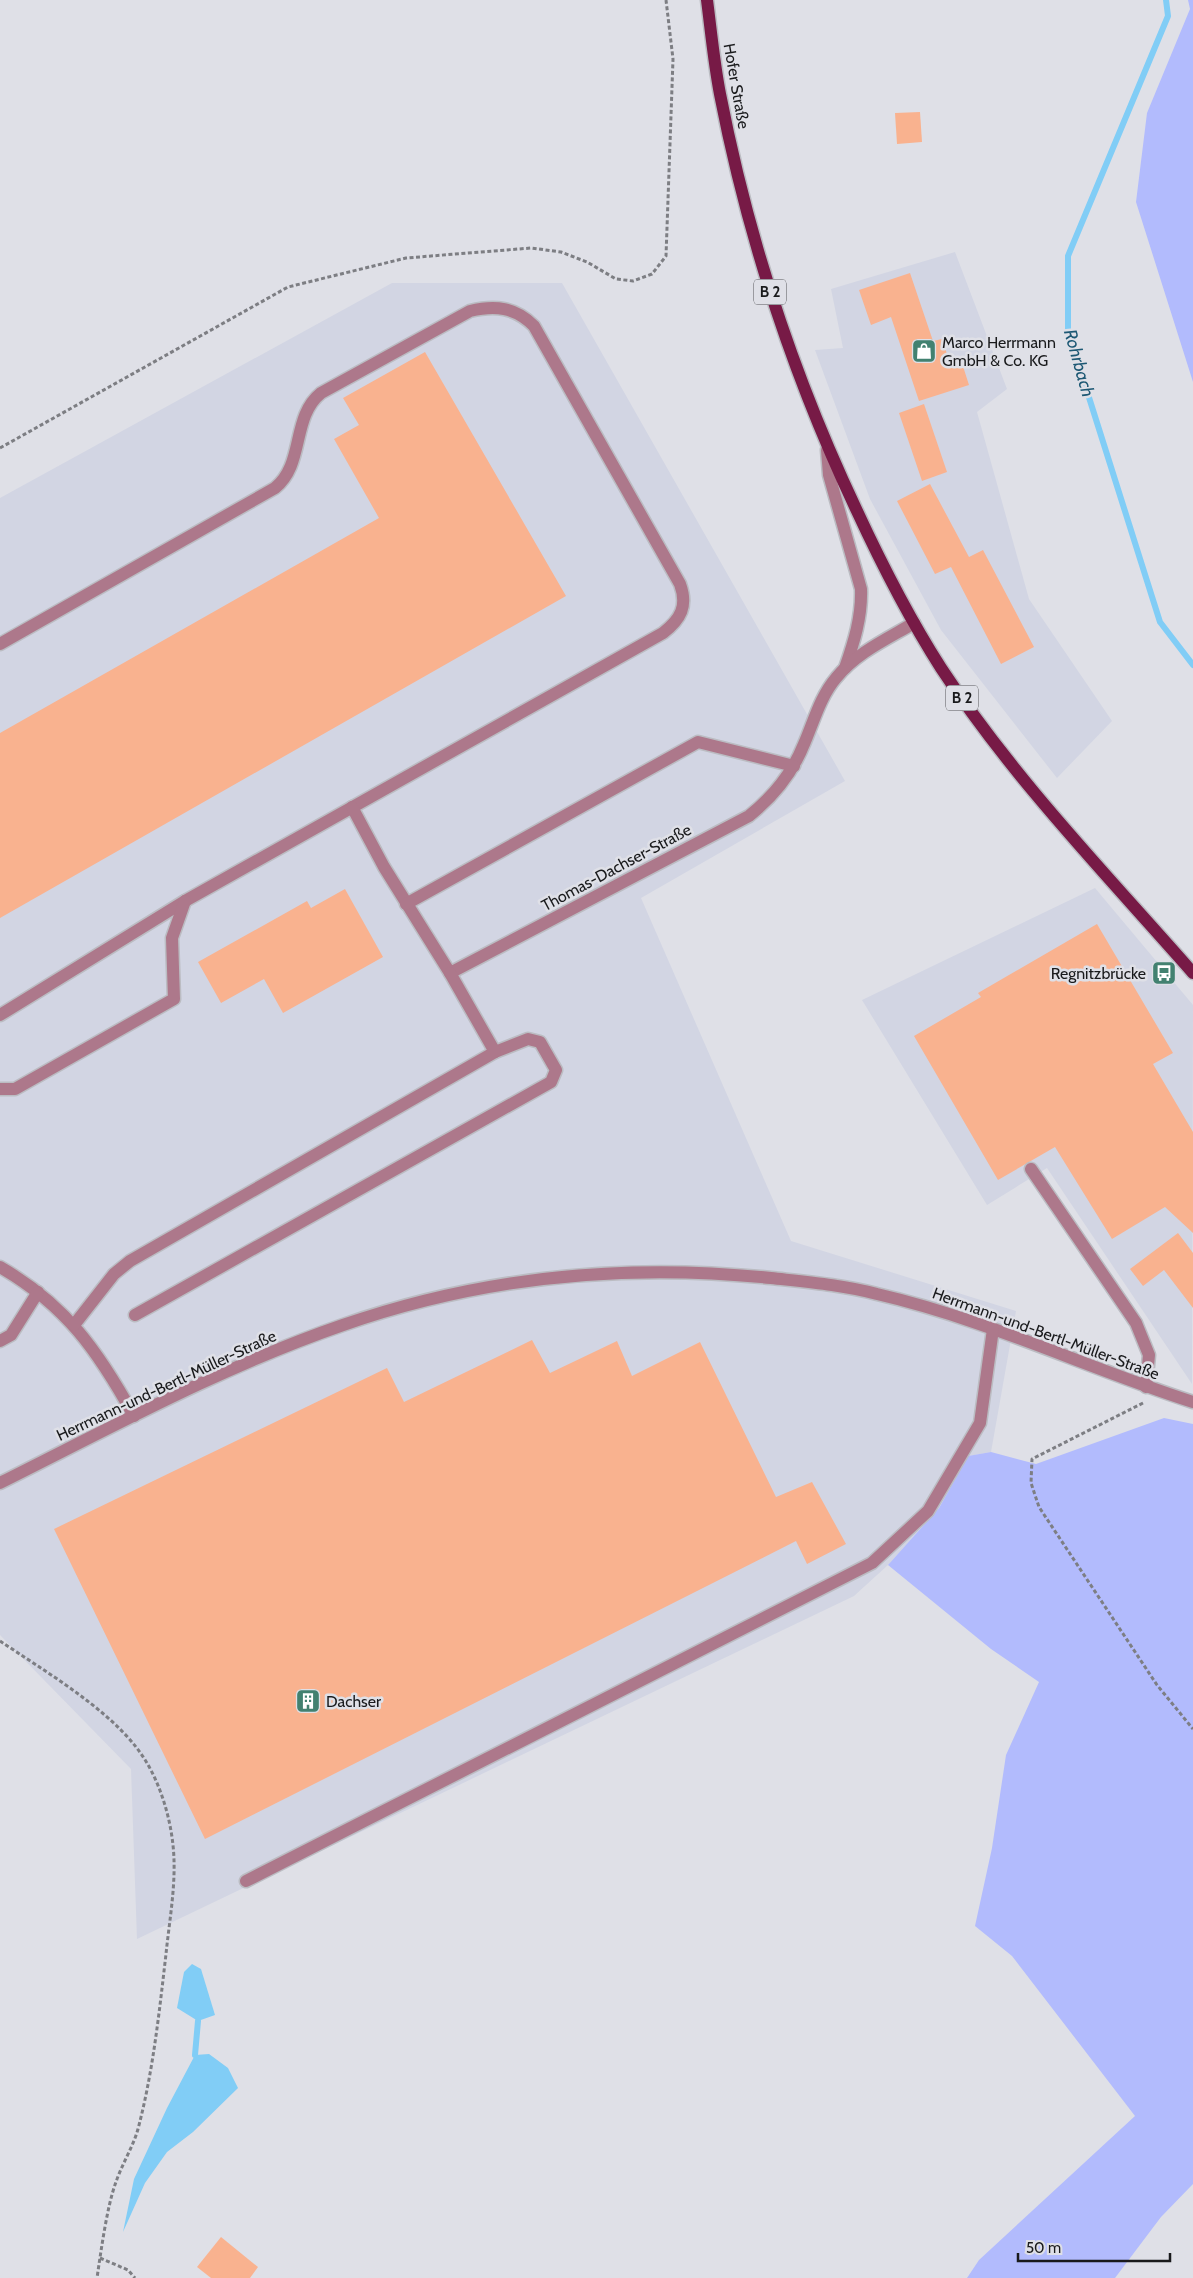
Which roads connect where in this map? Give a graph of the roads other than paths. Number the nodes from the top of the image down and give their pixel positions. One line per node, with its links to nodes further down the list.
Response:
1 (707, 0): 2 (main road, Hofer Straße / B 2)
2 (827, 450): 3 (main road, B 2); 5 (street)
3 (914, 623): 5 (street); 11 (main road, B 2)
4 (0, 644): 7 (street)
5 (845, 668): 6 (street, Thomas-Dachser-Straße)
6 (794, 766): 9 (street); 10 (street, Thomas-Dachser-Straße)
7 (352, 807): 8 (street); 9 (street)
8 (185, 901): 12 (street); 14 (street)
9 (406, 904): 10 (street)
10 (450, 973): 13 (street)
11 (1193, 973)
12 (0, 1015)
13 (495, 1052): 18 (street); 19 (street)
14 (0, 1089)
15 (1032, 1169): 22 (street)
16 (0, 1267): 17 (street)
17 (38, 1292): 19 (street); 21 (street)
18 (135, 1315)
19 (74, 1325): 24 (street)
20 (993, 1329): 22 (street, Herrmann-und-Bertl-Müller-Straße); 24 (street, Herrmann-und-Bertl-Müller-Straße); 26 (street)
21 (0, 1341)
22 (1146, 1387): 23 (street, Herrmann-und-Bertl-Müller-Straße)
23 (1193, 1402)
24 (134, 1416): 25 (street, Herrmann-und-Bertl-Müller-Straße)
25 (0, 1484)
26 (246, 1881)

